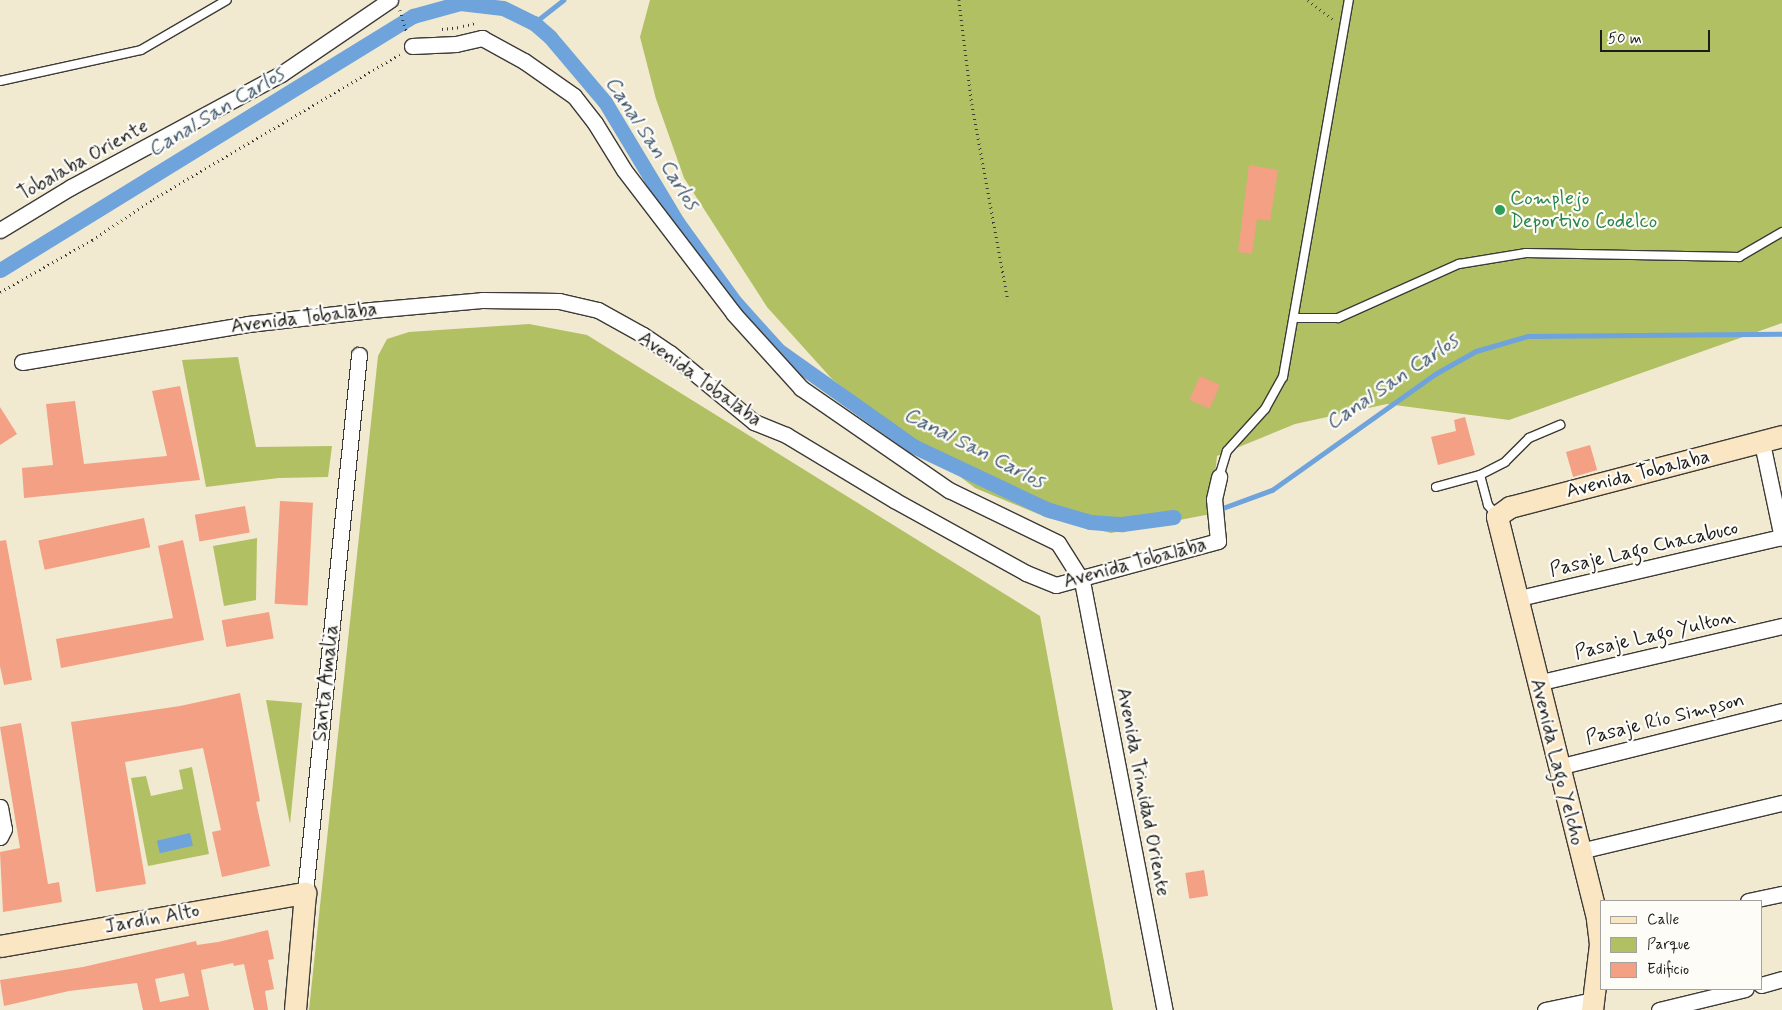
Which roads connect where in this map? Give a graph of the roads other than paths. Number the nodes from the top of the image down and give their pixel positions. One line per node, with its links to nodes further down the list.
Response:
1 (227, 0): 5 (lane)
2 (1349, 0): 8 (lane)
3 (395, 4): 6 (street, Tobalaba Oriente)
4 (411, 43): 18 (street)
5 (0, 81)
6 (0, 230)
7 (1782, 232): 8 (lane)
8 (1296, 318): 14 (lane)
9 (359, 355): 28 (street, Santa Amalia)
10 (22, 362): 18 (street, Avenida Tobalaba)
11 (1560, 425): 13 (lane)
12 (1772, 439): 16 (street, Avenida Tobalaba); 17 (street)
13 (1480, 475): 15 (lane); 16 (lane)
14 (1219, 477): 18 (street, Avenida Tobalaba)
15 (1436, 487)
16 (1497, 516): 19 (street, Avenida Lago Yelcho)
17 (1782, 537): 19 (street, Pasaje Lago Chacabuco)
18 (1082, 581): 38 (street, Avenida Trinidad Oriente)
19 (1515, 599): 21 (street, Avenida Lago Yelcho)
20 (1782, 626): 21 (street, Pasaje Lago Yulton)
21 (1537, 683): 23 (street, Avenida Lago Yelcho)
22 (1782, 711): 23 (street, Pasaje Río Simpson)
23 (1558, 767): 27 (street, Avenida Lago Yelcho)
24 (1782, 803): 27 (street)
25 (0, 807): 26 (street)
26 (0, 837)
27 (1580, 851): 31 (street, Avenida Lago Yelcho)
28 (305, 893): 32 (street, Jardín Alto); 37 (street, Santa Amalia)
29 (1782, 894): 30 (street)
30 (1753, 900)
31 (1600, 933): 36 (street, Avenida Lago Yelcho)
32 (0, 946)
33 (1782, 980): 34 (street)
34 (1762, 985)
35 (1740, 990): 40 (street)
36 (1593, 1005): 39 (street)
37 (295, 1010)
38 (1165, 1010)
39 (1545, 1010)
40 (1659, 1010)

